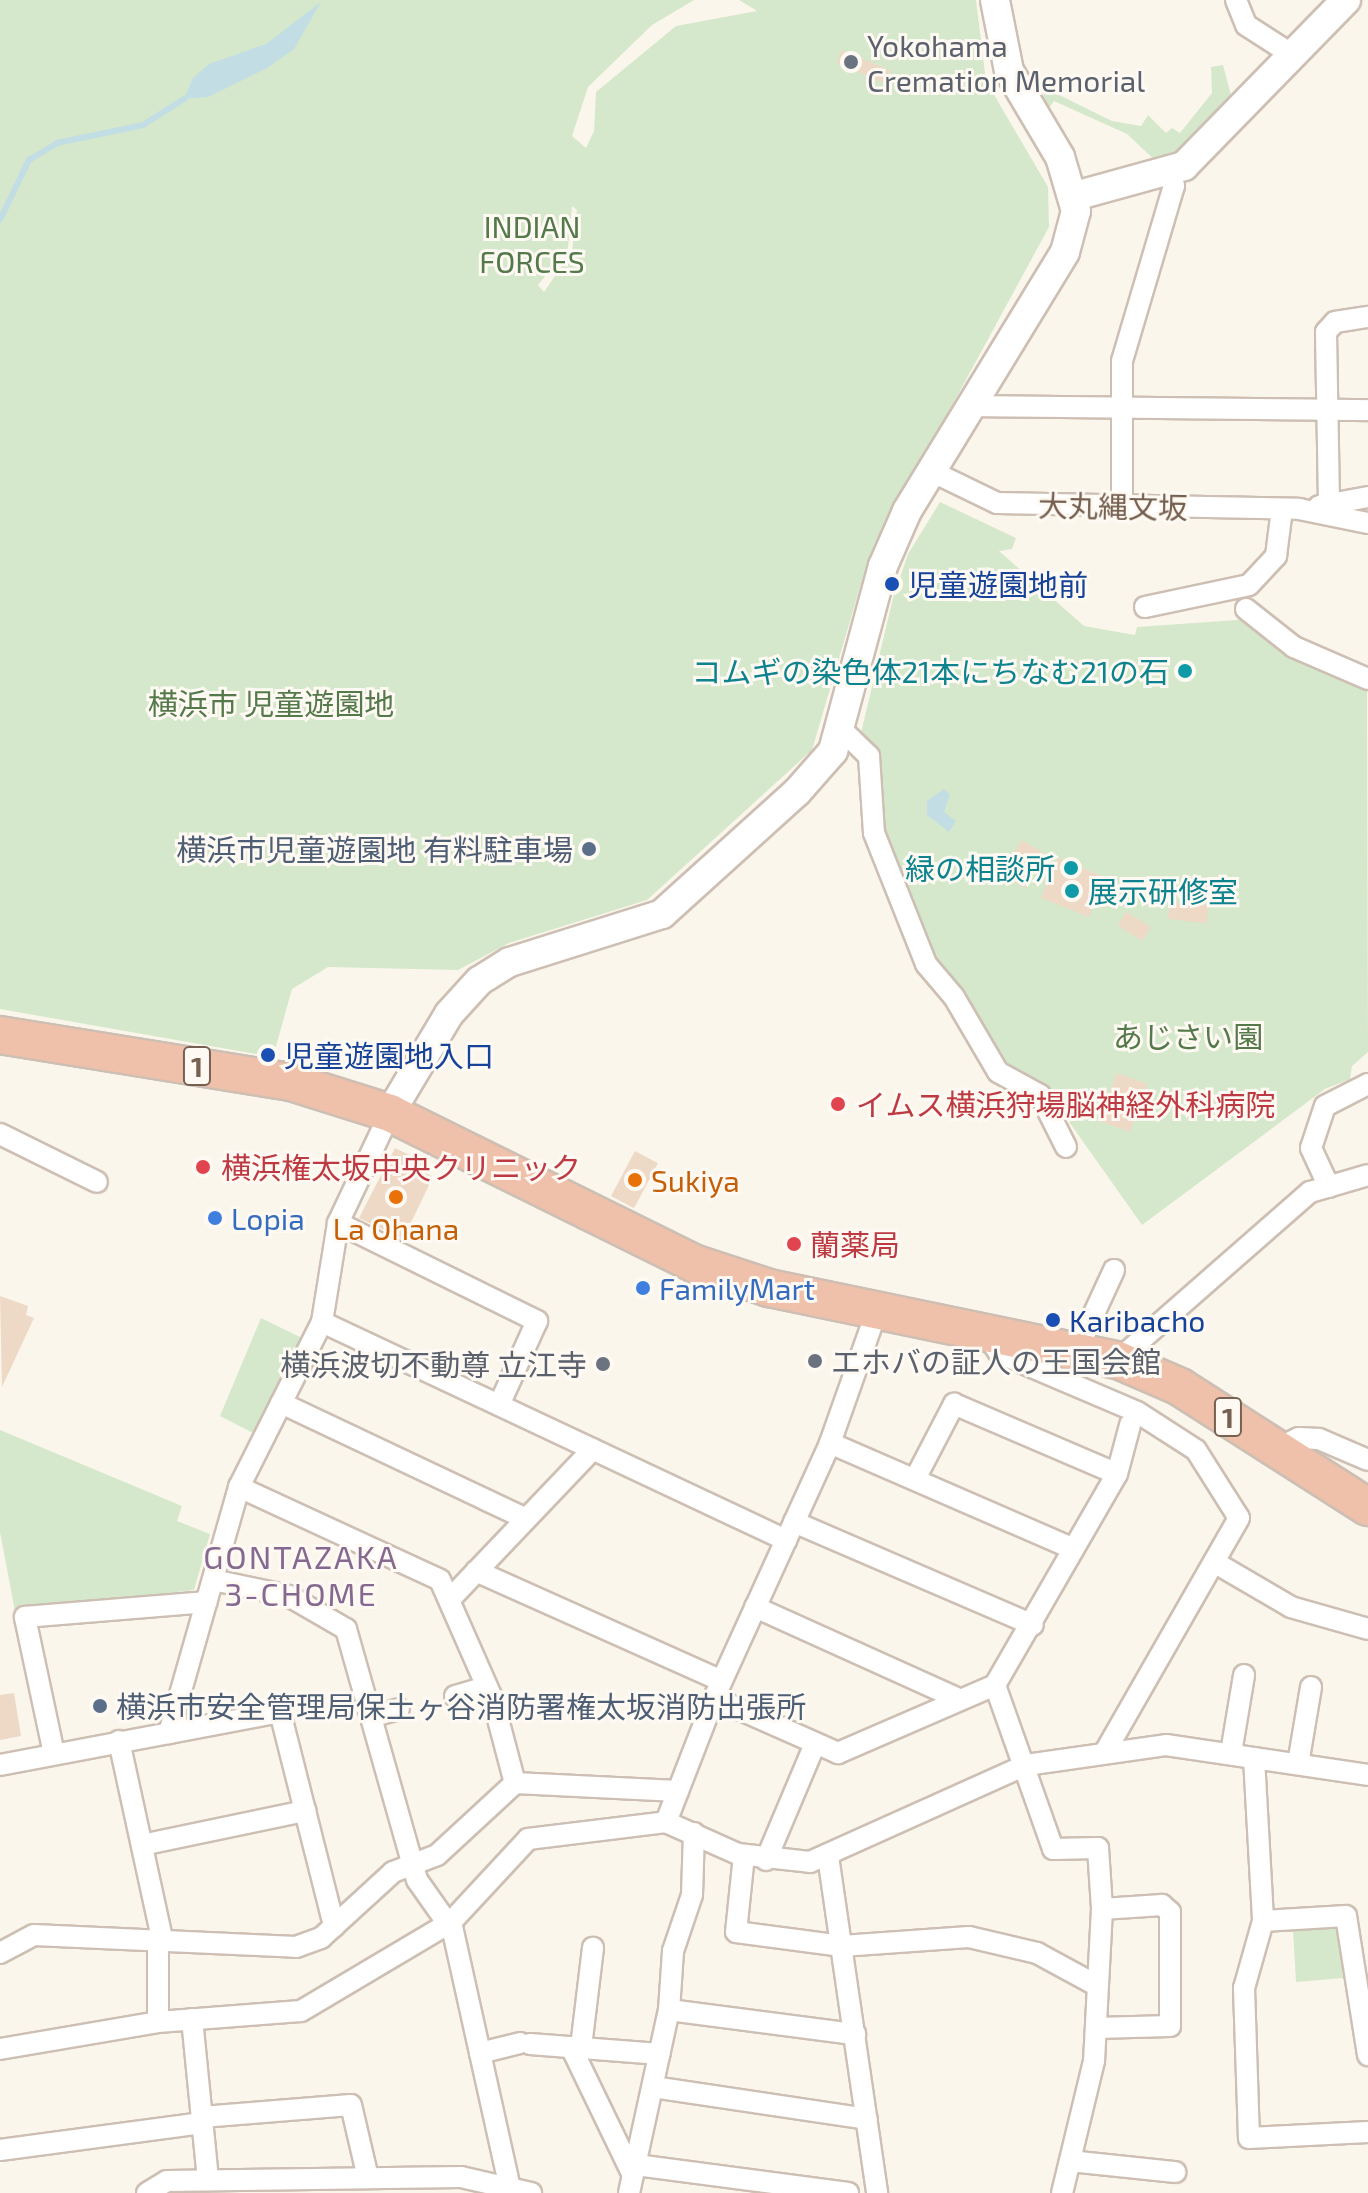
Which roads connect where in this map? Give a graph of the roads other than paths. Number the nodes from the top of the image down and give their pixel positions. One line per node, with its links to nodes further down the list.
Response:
1 (995, 0): 6 (street)
2 (1236, 0): 4 (street)
3 (1334, 3): 4 (street)
4 (1291, 54): 5 (street)
5 (1170, 169): 6 (street); 9 (street)
6 (1075, 196): 8 (street)
7 (1368, 317): 10 (street)
8 (974, 406): 9 (street); 12 (street)
9 (1121, 407): 10 (street); 15 (street)
10 (1326, 409): 11 (street); 14 (street)
11 (1368, 410)
12 (933, 472): 15 (street, 大丸縄文坂); 21 (street)
13 (1368, 497): 14 (street, 大丸縄文坂)
14 (1329, 504): 16 (street, 大丸縄文坂)
15 (1122, 507): 16 (street, 大丸縄文坂)
16 (1291, 509): 17 (street, 大丸縄文坂); 18 (street)
17 (1368, 523)
18 (1145, 607)
19 (1246, 609): 20 (street)
20 (1368, 679)
21 (842, 730): 24 (street); 26 (street)
22 (0, 1035): 24 (highway, 1)
23 (1368, 1084): 29 (street)
24 (390, 1113): 30 (street); 32 (highway, 1)
25 (0, 1134): 28 (street)
26 (1066, 1147)
27 (1368, 1175): 29 (street)
28 (97, 1182)
29 (1329, 1187): 36 (street)
30 (338, 1223): 33 (street); 38 (street)
31 (1114, 1270): 35 (street)
32 (877, 1310): 34 (highway, 1); 40 (street)
33 (322, 1322): 37 (street); 38 (street)
34 (987, 1330): 35 (highway, 1); 51 (street)
35 (1078, 1348): 36 (highway, 1)
36 (1118, 1360): 41 (highway, 1)
37 (281, 1403): 46 (street); 48 (street)
38 (499, 1405): 42 (street)
39 (1130, 1425): 44 (street)
40 (830, 1443): 45 (street); 49 (street)
41 (1279, 1448): 43 (street); 47 (highway, 1)
42 (593, 1449): 48 (street); 49 (street)
43 (1368, 1460)
44 (1117, 1474): 45 (street); 50 (street)
45 (915, 1479): 50 (street)
46 (239, 1487): 53 (street); 54 (street)
47 (1368, 1507)
48 (526, 1519): 52 (street)
49 (790, 1531): 56 (street); 57 (street)
50 (1072, 1548): 57 (street)
51 (1214, 1562): 58 (street); 71 (street)
52 (476, 1571): 54 (street); 63 (street)
53 (213, 1580): 55 (street); 67 (street)
54 (452, 1597): 61 (street)
55 (206, 1602): 68 (street); 73 (street)
56 (755, 1607): 63 (street); 65 (street)
57 (1033, 1625): 60 (street)
58 (1368, 1629)
59 (1244, 1675): 72 (street)
60 (995, 1685): 65 (street); 77 (street)
61 (487, 1687): 64 (street); 79 (street)
62 (1311, 1687): 75 (street)
63 (718, 1690): 70 (street); 80 (street)
64 (455, 1696)
65 (957, 1698): 70 (street)
66 (399, 1709): 67 (street)
67 (371, 1717): 88 (street)
68 (169, 1733): 69 (street); 81 (street)
69 (119, 1741): 73 (street); 84 (street)
70 (815, 1744): 87 (street)
71 (1106, 1750): 72 (street); 77 (street)
72 (1231, 1753): 74 (street)
73 (54, 1754): 76 (street)
74 (1254, 1758): 75 (street); 90 (street)
75 (1298, 1764): 78 (street)
76 (0, 1765)
77 (1026, 1765): 86 (street); 89 (street)
78 (1368, 1775)
79 (515, 1783): 80 (street); 88 (street)
80 (678, 1791): 82 (street)
81 (305, 1811): 84 (street); 92 (street)
82 (666, 1822): 83 (street); 91 (street)
83 (694, 1833): 85 (street); 98 (street)
84 (142, 1845): 93 (street)
85 (744, 1855): 87 (street); 94 (street)
86 (828, 1856): 87 (street); 94 (street)
87 (766, 1860)
88 (413, 1864): 91 (street); 92 (street)
89 (1102, 1909): 97 (street); 101 (street)
90 (1263, 1921): 107 (street); 111 (street)
91 (450, 1923): 99 (street); 105 (street)
92 (334, 1926): 93 (street)
93 (161, 1942): 96 (street); 100 (street)
94 (842, 1946): 97 (street); 102 (street)
95 (593, 1948): 103 (street)
96 (0, 1953)
97 (1096, 1985): 101 (street)
98 (669, 2010): 102 (street); 106 (street)
99 (192, 2019): 100 (street); 110 (street)
100 (158, 2022): 104 (street)
101 (1096, 2028): 113 (street)
102 (855, 2034): 109 (street)
103 (576, 2047): 105 (street); 106 (street); 116 (street)
104 (0, 2049)
105 (480, 2053): 118 (street)
106 (660, 2054): 108 (street)
107 (1368, 2055)
108 (653, 2087): 109 (street); 116 (street)
109 (867, 2119): 122 (street)
110 (202, 2120): 112 (street); 115 (street); 117 (street)
111 (1368, 2132)
112 (0, 2150)
113 (1070, 2161): 114 (street); 123 (street)
114 (1175, 2172)
115 (368, 2178): 117 (street); 118 (street)
116 (633, 2178): 121 (street)
117 (208, 2180): 119 (street)
118 (510, 2188): 120 (street)
119 (149, 2192)
120 (531, 2193)
121 (848, 2193)
122 (877, 2193)
123 (1062, 2193)

